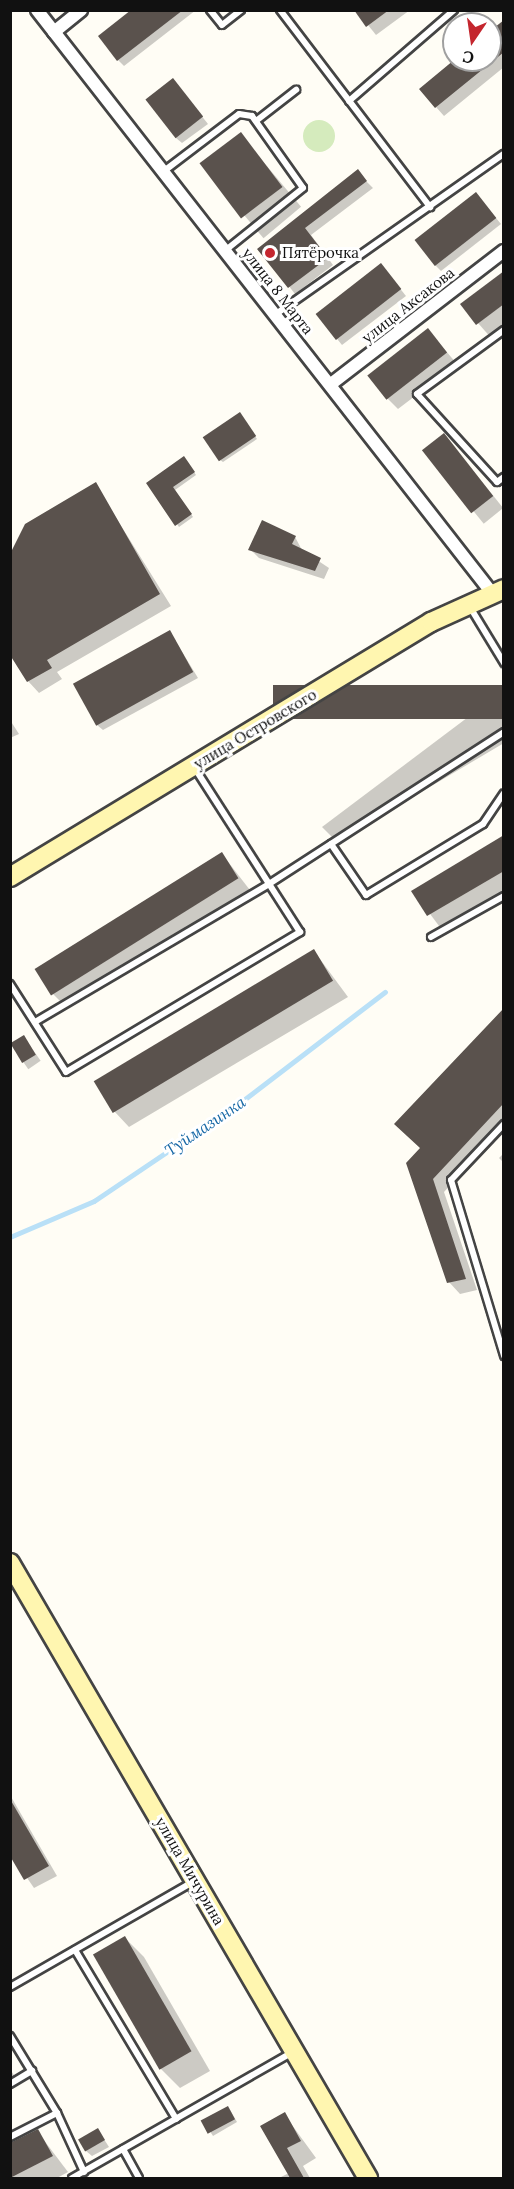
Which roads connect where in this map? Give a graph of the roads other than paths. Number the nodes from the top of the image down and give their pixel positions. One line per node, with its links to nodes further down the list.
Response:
1 (37, 10): 7 (street, улица 8 Марта)
2 (81, 10): 7 (street)
3 (210, 10): 4 (lane)
4 (241, 10)
5 (280, 10): 9 (lane)
6 (454, 10): 9 (lane)
7 (54, 32): 12 (street, улица 8 Марта)
8 (296, 90): 10 (lane)
9 (349, 101): 13 (lane)
10 (256, 121): 12 (lane); 14 (lane)
11 (504, 154): 13 (lane)
12 (164, 171): 14 (street, улица 8 Марта)
13 (430, 207): 16 (lane)
14 (226, 250): 16 (street, улица 8 Марта)
15 (504, 251): 18 (street, улица Аксакова)
16 (276, 314): 18 (street, улица 8 Марта)
17 (504, 330): 19 (lane)
18 (331, 384): 20 (street, улица 8 Марта)
19 (504, 477)
20 (498, 591): 21 (street, улица Островского)
21 (468, 604): 22 (lane); 24 (street, улица Островского)
22 (504, 663)
23 (504, 732): 26 (lane)
24 (194, 766): 27 (street, улица Островского); 28 (lane)
25 (504, 793): 26 (lane)
26 (331, 844): 28 (lane)
27 (10, 877)
28 (269, 884): 32 (lane); 32 (lane)
29 (504, 896): 30 (lane)
30 (431, 937)
31 (10, 984): 32 (lane)
32 (35, 1022)
33 (504, 1124): 34 (lane)
34 (504, 1356)
35 (10, 1563): 36 (street, улица Мичурина)
36 (195, 1880): 37 (lane); 40 (street, улица Мичурина)
37 (75, 1950): 38 (lane); 44 (lane)
38 (10, 1987)
39 (10, 2036): 41 (lane)
40 (295, 2051): 44 (lane); 50 (street, улица Мичурина)
41 (32, 2071): 42 (lane); 43 (lane)
42 (10, 2084)
43 (57, 2113): 45 (lane); 47 (lane)
44 (176, 2119): 46 (lane)
45 (10, 2137)
46 (123, 2149): 47 (lane); 49 (lane)
47 (84, 2172): 48 (lane)
48 (72, 2178)
49 (139, 2178)
50 (368, 2178)

